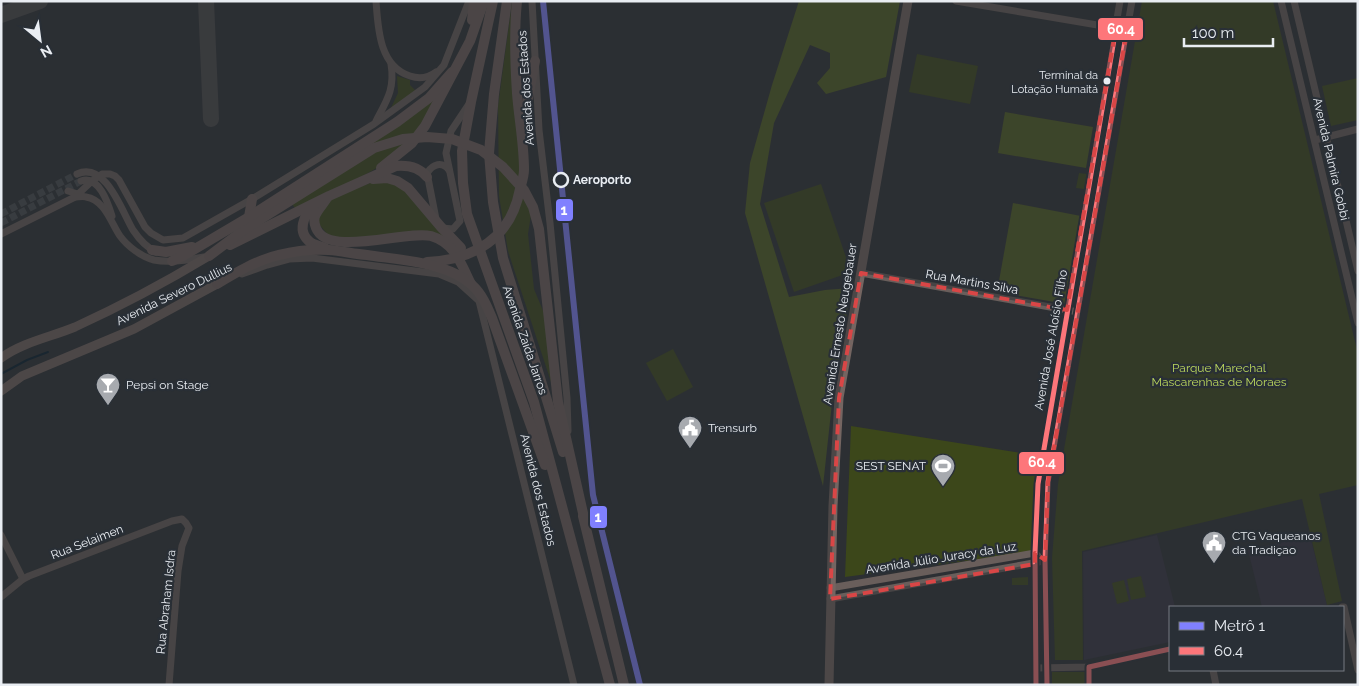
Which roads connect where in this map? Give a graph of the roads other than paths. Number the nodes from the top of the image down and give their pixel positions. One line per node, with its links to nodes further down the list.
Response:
1 (376, 1): 19 (street)
2 (469, 1): 20 (street)
3 (474, 1): 17 (highway)
4 (484, 1): 17 (highway)
5 (493, 1): 21 (highway, Avenida Zaida Jarros)
6 (507, 1): 59 (highway, Avenida Zaida Jarros)
7 (517, 1): 25 (highway)
8 (532, 1): 18 (street, Avenida dos Estados)
9 (908, 1): 48 (main road, Avenida Ernesto Neugebauer)
10 (956, 1): 15 (street)
11 (1120, 1): 15 (street, Avenida José Aloísio Filho)
12 (1132, 1): 16 (street, Avenida José Aloísio Filho)
13 (1281, 1): 26 (street, Avenida Palmira Gobbi)
14 (1294, 1): 24 (street, Avenida Palmira Gobbi)
15 (1116, 28): 16 (street); 52 (street, Avenida José Aloísio Filho)
16 (1127, 30): 53 (street, Avenida José Aloísio Filho)
17 (470, 41): 20 (highway)
18 (535, 61): 25 (highway); 57 (street, Avenida dos Estados)
19 (391, 64): 20 (street); 22 (street)
20 (448, 69): 22 (street); 30 (highway); 37 (highway)
21 (471, 102): 27 (street); 58 (highway, Avenida Zaida Jarros)
22 (374, 124): 36 (street)
23 (1358, 129): 24 (street)
24 (1326, 137): 26 (street); 47 (street, Avenida Palmira Gobbi)
25 (521, 138): 46 (highway)
26 (1315, 140): 51 (street, Avenida Palmira Gobbi)
27 (450, 172): 29 (street); 39 (street)
28 (77, 174): 42 (street)
29 (427, 177): 30 (highway); 39 (street)
30 (363, 180): 35 (highway); 39 (highway)
31 (81, 181): 32 (street)
32 (92, 181): 34 (street); 36 (street); 38 (street)
33 (68, 191): 34 (street)
34 (76, 195): 38 (street); 40 (street)
35 (329, 196): 43 (highway); 44 (highway); 50 (highway)
36 (252, 199): 37 (highway)
37 (249, 217): 41 (highway)
38 (114, 225): 45 (street)
39 (439, 225): 50 (highway)
40 (1, 234)
41 (210, 241): 42 (highway); 45 (highway)
42 (152, 250): 45 (street)
43 (329, 250): 46 (highway); 49 (highway)
44 (209, 256): 45 (street); 55 (main road, Avenida Severo Dullius); 57 (highway)
45 (172, 261)
46 (416, 262): 58 (highway)
47 (1358, 271)
48 (861, 274): 52 (street, Rua Martins Silva); 66 (main road, Avenida Ernesto Neugebauer)
49 (217, 284): 50 (street, Avenida Severo Dullius); 56 (main road, Avenida Severo Dullius)
50 (479, 301): 77 (street, Avenida dos Estados)
51 (1356, 309): 54 (street, Avenida Palmira Gobbi)
52 (1067, 310): 53 (street, Rua Martins Silva); 62 (street, Avenida José Aloísio Filho)
53 (1078, 312): 63 (street, Avenida José Aloísio Filho)
54 (1358, 323)
55 (1, 358)
56 (1, 391)
57 (569, 449): 59 (highway)
58 (566, 518): 78 (highway, Avenida Zaida Jarros)
59 (584, 522): 79 (highway, Avenida Zaida Jarros)
60 (186, 523): 65 (street, Rua Selaimen); 76 (street, Rua Abraham Isdra)
61 (1, 535): 65 (street)
62 (1035, 554): 63 (street, Avenida Júlio Juracy da Luz); 64 (street, Avenida José Aloísio Filho); 66 (street, Avenida Júlio Juracy da Luz)
63 (1045, 560): 64 (street, Avenida Júlio Juracy da Luz); 71 (street, Avenida José Aloísio Filho)
64 (1035, 564): 68 (street, Avenida Júlio Juracy da Luz); 73 (street, Avenida José Aloísio Filho)
65 (23, 579): 67 (street, Rua Selaimen)
66 (830, 588): 68 (main road, Avenida Ernesto Neugebauer)
67 (1, 597)
68 (830, 599): 80 (main road, Avenida Ernesto Neugebauer)
69 (1344, 611): 74 (street)
70 (1169, 649): 72 (street)
71 (1047, 667): 72 (street); 73 (street); 82 (street, Avenida José Aloísio Filho)
72 (1089, 667): 83 (street)
73 (1036, 668): 81 (street, Avenida José Aloísio Filho)
74 (1358, 670)
75 (1213, 671): 84 (street)
76 (169, 685)
77 (574, 685)
78 (610, 685)
79 (624, 685)
80 (829, 685)
81 (1036, 685)
82 (1047, 685)
83 (1089, 685)
84 (1216, 685)

